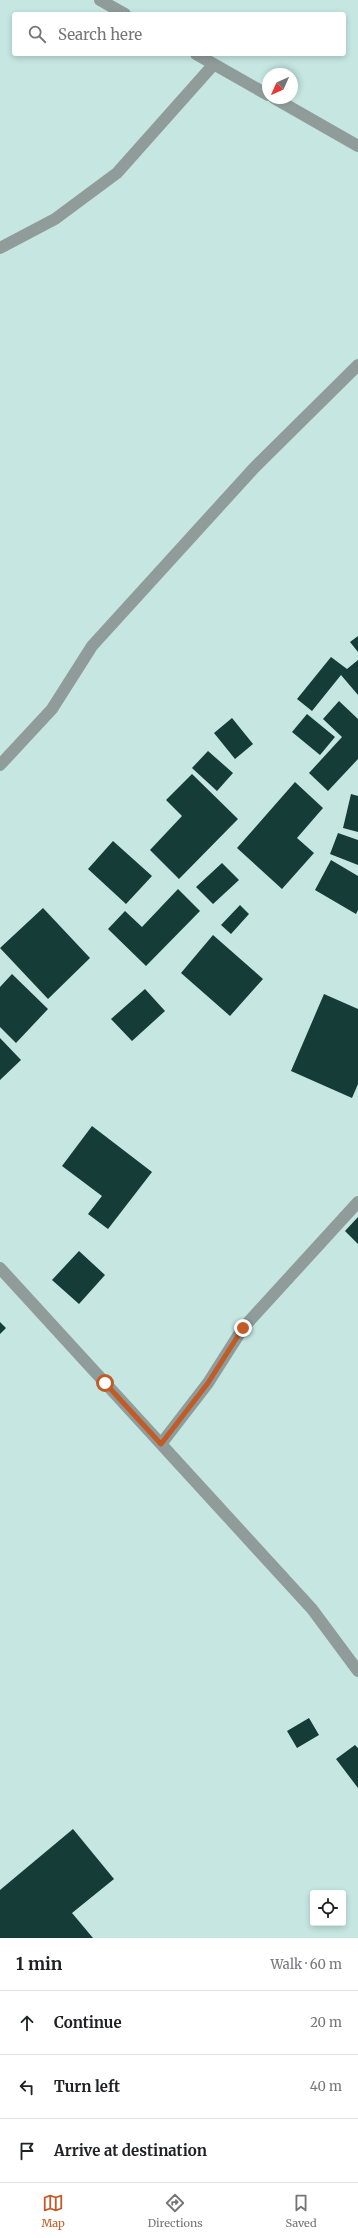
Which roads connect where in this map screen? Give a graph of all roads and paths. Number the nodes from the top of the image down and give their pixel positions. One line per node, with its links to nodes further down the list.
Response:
1 (100, 0): 2 (street)
2 (121, 12)
3 (200, 56): 4 (street)
4 (214, 64): 5 (street); 8 (street)
5 (262, 92)
6 (284, 104): 7 (street)
7 (358, 146)
8 (0, 248)
9 (358, 365): 10 (street)
10 (0, 765)
11 (358, 1202): 13 (street)
12 (0, 1268): 13 (street)
13 (161, 1444): 14 (street)
14 (358, 1671)

